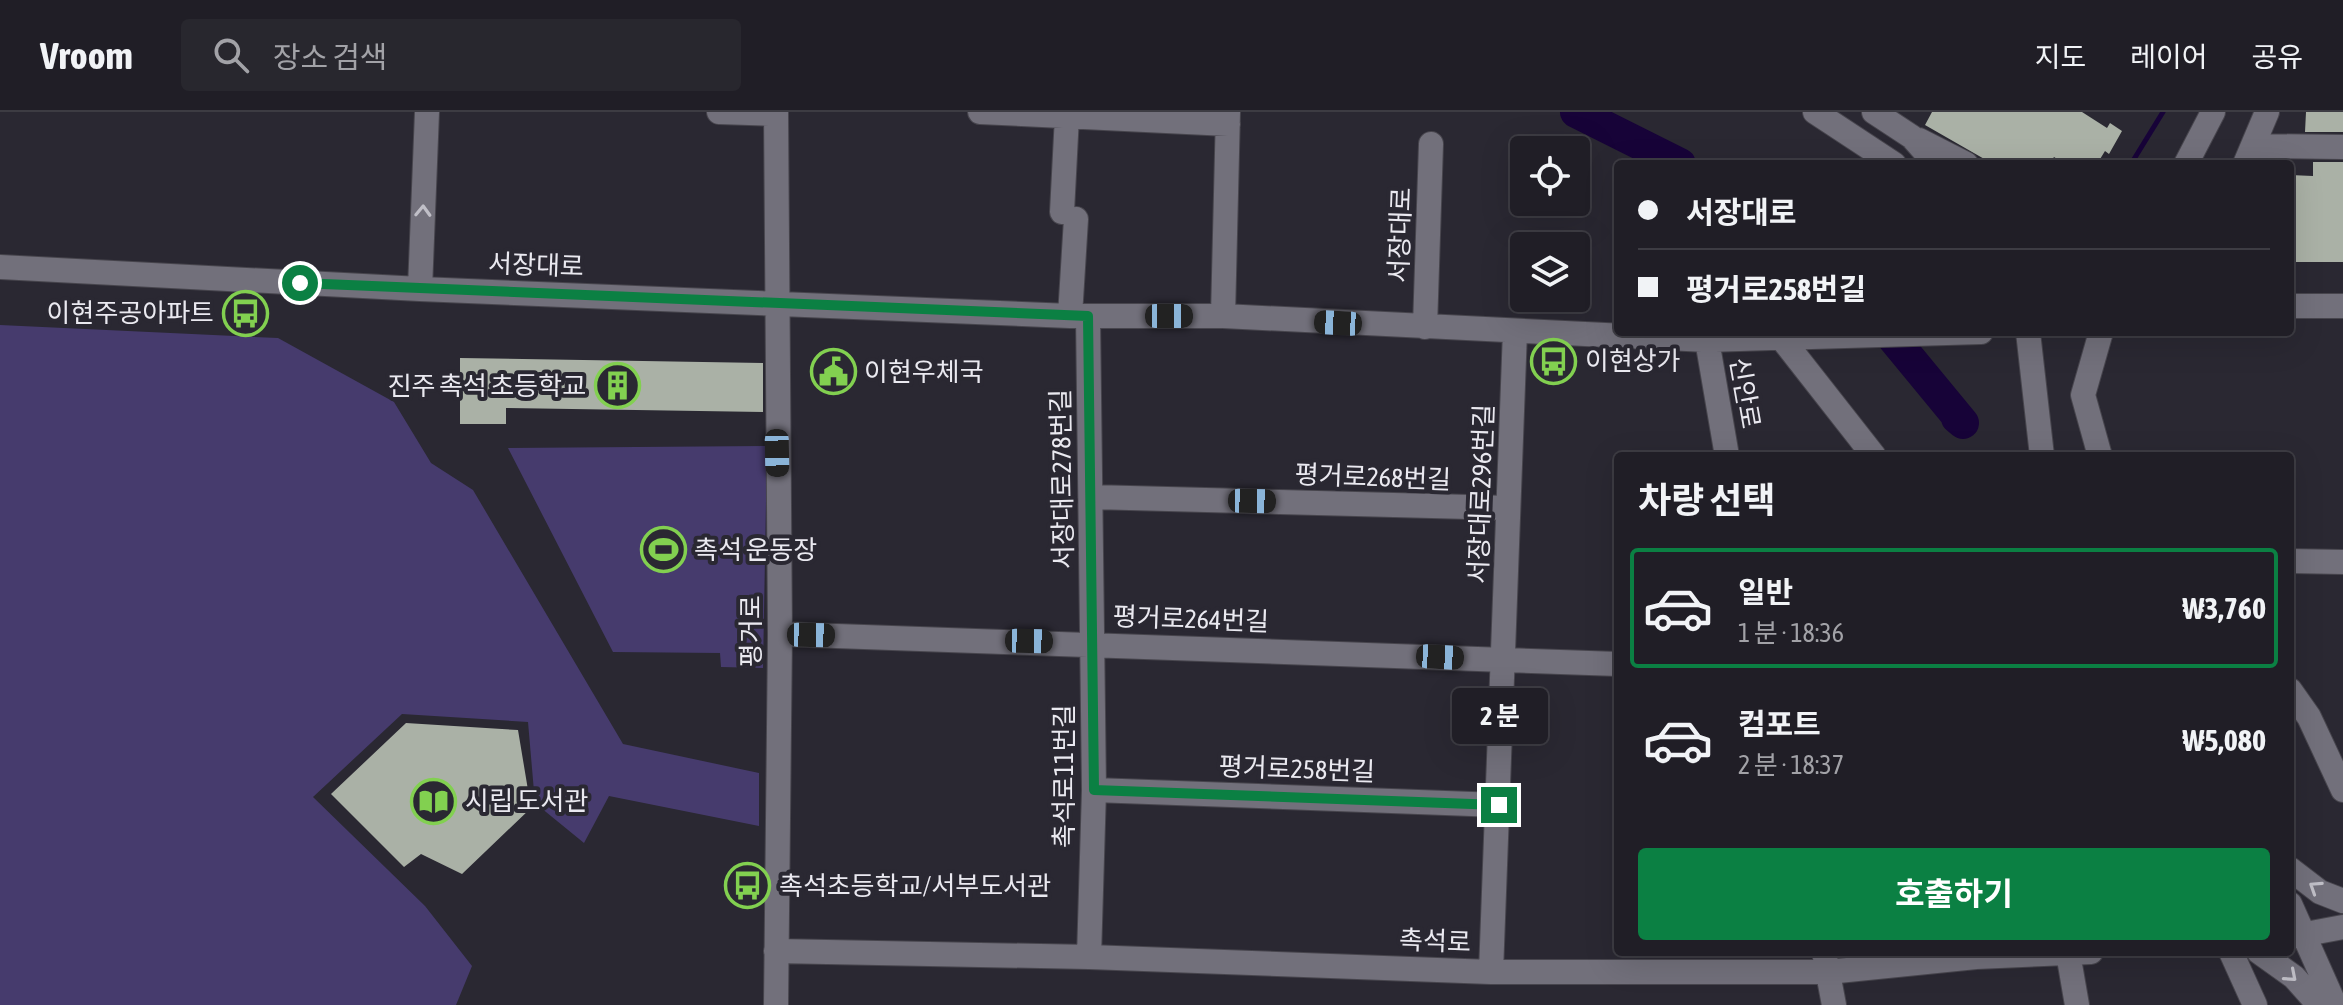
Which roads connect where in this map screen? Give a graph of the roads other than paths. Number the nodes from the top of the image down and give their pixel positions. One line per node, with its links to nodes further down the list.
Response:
1 (427, 112): 21 (street, one-way to 1)
2 (719, 112): 9 (street)
3 (980, 112): 4 (street)
4 (1004, 112): 10 (street)
5 (1815, 112): 15 (street)
6 (1874, 112): 12 (street)
7 (2213, 112): 19 (street)
8 (2267, 112): 16 (street)
9 (776, 113): 22 (street, 평거로)
10 (1067, 116): 11 (street); 25 (street)
11 (1228, 118): 26 (street)
12 (1912, 137): 17 (street); 18 (street)
13 (1431, 144): 27 (street, 서장대로)
14 (2343, 147): 16 (street)
15 (1864, 155)
16 (2249, 155)
17 (1932, 160)
18 (1959, 160)
19 (2188, 160)
20 (0, 267): 21 (street, 서장대로)
21 (420, 289): 22 (street, 서장대로)
22 (775, 302): 25 (street, 서장대로); 43 (street, 평거로)
23 (2294, 306): 24 (street)
24 (2343, 306)
25 (1079, 316): 26 (street, 서장대로); 39 (street, 서장대로278번길)
26 (1223, 316): 27 (street, 서장대로)
27 (1425, 327): 28 (street, 서장대로)
28 (1515, 331): 29 (street, 서장대로); 40 (street, 서장대로296번길)
29 (1614, 334)
30 (1710, 336): 34 (street, 서장대로); 35 (street, 신안로)
31 (1892, 336): 34 (street, 서장대로)
32 (2028, 336): 37 (street)
33 (2100, 336): 38 (street)
34 (1783, 340): 36 (street)
35 (1726, 452)
36 (1871, 452)
37 (2042, 452)
38 (2099, 452)
39 (1092, 497): 40 (street, 평거로268번길); 44 (street, 서장대로278번길)
40 (1508, 508): 45 (street, 서장대로296번길)
41 (2294, 561): 42 (street)
42 (2343, 562)
43 (780, 634): 44 (street, 평거로264번길); 55 (street, 평거로)
44 (1091, 642): 45 (street, 평거로264번길); 48 (street, 촉석로11번길)
45 (1503, 660): 46 (street, 평거로264번길); 50 (street, 서장대로296번길)
46 (1614, 664)
47 (2294, 696): 49 (street)
48 (1094, 790): 50 (street, 평거로258번길); 60 (street, 촉석로11번길)
49 (2343, 790)
50 (1499, 805): 62 (street, 서장대로296번길)
51 (2294, 872): 52 (street, one-way to 51)
52 (2343, 901)
53 (2343, 927): 54 (street)
54 (2298, 936): 68 (street)
55 (776, 951): 60 (street, 촉석로); 63 (street, 평거로)
56 (1938, 956): 61 (street, 촉석로)
57 (2080, 956): 65 (street)
58 (2233, 956): 66 (street)
59 (2265, 956): 67 (street, one-way to 67)
60 (1089, 957): 62 (street, 촉석로)
61 (1826, 962): 62 (street, 촉석로); 64 (street)
62 (1491, 972)
63 (776, 1005)
64 (1834, 1005)
65 (2077, 1005)
66 (2255, 1005)
67 (2319, 1005)
68 (2335, 1005)

